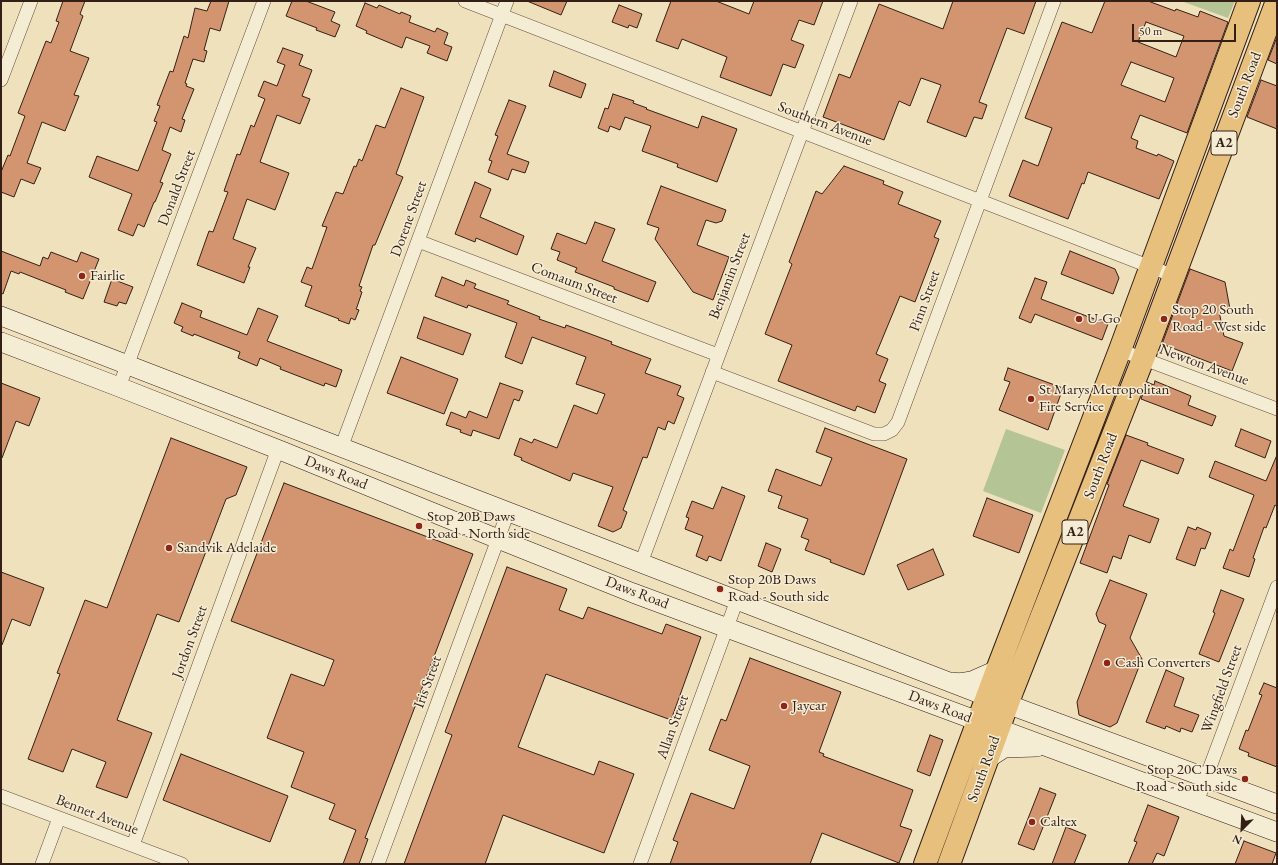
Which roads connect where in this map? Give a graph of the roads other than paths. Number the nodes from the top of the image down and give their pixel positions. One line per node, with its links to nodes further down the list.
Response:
1 (31, 1): 10 (street)
2 (264, 1): 21 (street, Donald Street)
3 (465, 1): 9 (street, Southern Avenue)
4 (507, 1): 9 (street, Dorene Street)
5 (851, 1): 11 (street, Benjamin Street)
6 (1054, 1): 12 (street, Pinn Street)
7 (1251, 1): 8 (street); 14 (highway, South Road / A2)
8 (1276, 7): 15 (highway, South Road / A2)
9 (502, 15): 11 (street, Southern Avenue); 13 (street, Dorene Street)
10 (1, 80)
11 (802, 132): 12 (street, Southern Avenue); 19 (street, Benjamin Street)
12 (980, 202): 14 (street, Southern Avenue); 22 (street, Pinn Street)
13 (418, 241): 19 (street, Comaum Street); 25 (street, Dorene Street)
14 (1151, 267): 15 (street, Southern Avenue); 18 (highway, South Road / A2)
15 (1174, 276): 20 (highway, South Road / A2)
16 (1, 316): 21 (main road, Daws Road)
17 (1, 342): 23 (main road, Daws Road)
18 (1120, 350): 20 (street, Newton Avenue); 33 (highway, South Road / A2)
19 (718, 355): 22 (street, Benjamin Street)
20 (1143, 359): 24 (street, Newton Avenue); 35 (highway, South Road / A2)
21 (128, 365): 23 (street, Donald Street); 25 (main road, Daws Road)
22 (712, 372): 29 (street, Benjamin Street)
23 (119, 387): 26 (main road, Daws Road)
24 (1277, 409)
25 (341, 448): 27 (main road, Daws Road)
26 (278, 449): 28 (main road, Daws Road); 46 (street, Jordon Street)
27 (508, 512): 28 (street, Iris Street); 29 (main road, Daws Road)
28 (498, 539): 32 (main road, Daws Road); 49 (street, Iris Street)
29 (641, 563): 31 (main road, Daws Road)
30 (1277, 587): 40 (street, Wingfield Street)
31 (737, 600): 32 (street, Allan Street); 34 (main road, Daws Road)
32 (727, 627): 36 (main road, Daws Road); 50 (street, Allan Street)
33 (997, 670): 34 (main road); 35 (highway, South Road / A2)
34 (941, 679): 35 (main road, Daws Road)
35 (998, 701): 36 (highway, South Road / A2); 37 (highway, South Road / A2); 40 (main road, Daws Road)
36 (978, 722): 37 (main road, Daws Road); 51 (highway, South Road / A2)
37 (999, 729): 38 (main road, Daws Road); 39 (highway, South Road / A2)
38 (1052, 748): 39 (main road); 42 (main road, Daws Road)
39 (987, 759): 52 (highway, South Road / A2)
40 (1206, 778): 42 (street, Wingfield Street); 43 (main road, Daws Road)
41 (1, 796): 44 (street, Bennet Avenue)
42 (1197, 802): 45 (main road, Daws Road)
43 (1277, 804)
44 (59, 818): 46 (street, Bennet Avenue); 47 (street)
45 (1277, 832)
46 (133, 846): 48 (street, Bennet Avenue)
47 (42, 864)
48 (182, 864)
49 (378, 864)
50 (640, 864)
51 (925, 864)
52 (949, 864)

